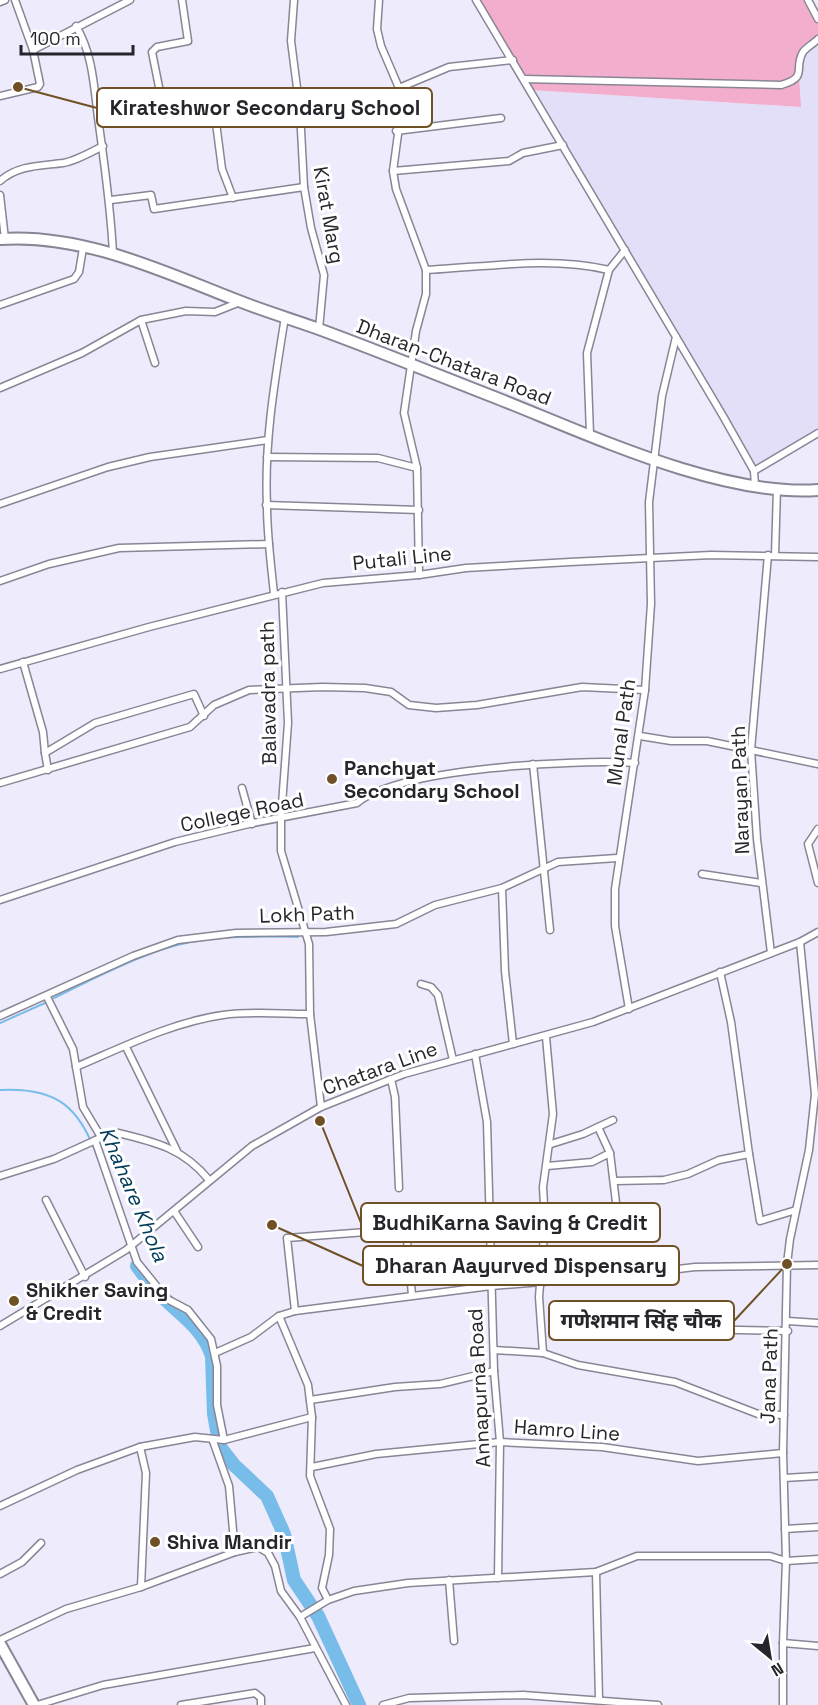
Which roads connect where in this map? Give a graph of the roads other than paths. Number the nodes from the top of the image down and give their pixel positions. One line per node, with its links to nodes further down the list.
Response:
1 (5, 0): 9 (street)
2 (15, 0): 13 (street)
3 (129, 0): 11 (street)
4 (182, 0): 19 (street)
5 (294, 0): 18 (street, Kirat Marg)
6 (379, 0): 16 (street)
7 (476, 0): 14 (street)
8 (808, 0): 10 (street)
9 (0, 2)
10 (818, 19)
11 (76, 26): 13 (street); 23 (street)
12 (818, 39): 15 (street)
13 (33, 50): 17 (street)
14 (513, 60): 15 (street); 16 (street)
15 (524, 79): 22 (street)
16 (399, 88): 21 (street)
17 (0, 96)
18 (300, 111): 19 (street); 26 (street, Kirat Marg)
19 (215, 116): 28 (street)
20 (501, 118): 21 (street)
21 (396, 131): 24 (street)
22 (563, 145): 24 (street); 32 (street)
23 (103, 146): 25 (street); 29 (street)
24 (393, 171): 34 (street)
25 (0, 182)
26 (304, 187): 28 (street); 40 (street, Kirat Marg)
27 (0, 195): 30 (street)
28 (233, 198): 29 (street)
29 (111, 200): 33 (street)
30 (2, 239): 31 (main road, Dharan-Chatara Road)
31 (83, 248): 33 (main road, Dharan-Chatara Road); 37 (street)
32 (625, 250): 35 (street); 41 (street)
33 (112, 254): 36 (main road, Dharan-Chatara Road)
34 (426, 270): 35 (street); 43 (street)
35 (609, 270): 46 (street)
36 (240, 302): 38 (main road, Dharan-Chatara Road); 39 (street)
37 (0, 305)
38 (285, 317): 40 (main road, Dharan-Chatara Road); 47 (street)
39 (141, 320): 42 (street); 44 (street)
40 (319, 329): 43 (main road, Dharan-Chatara Road)
41 (676, 337): 49 (street, Munal Path); 51 (street)
42 (155, 363)
43 (410, 365): 46 (main road, Dharan-Chatara Road); 50 (street)
44 (0, 388)
45 (818, 433): 51 (street)
46 (590, 434): 49 (main road, Dharan-Chatara Road)
47 (268, 440): 48 (street); 55 (street)
48 (267, 457): 50 (street); 56 (street)
49 (654, 458): 52 (main road, Dharan-Chatara Road); 61 (street, Munal Path)
50 (417, 468): 57 (street)
51 (754, 471): 52 (street)
52 (755, 486): 53 (main road, Dharan-Chatara Road)
53 (777, 489): 54 (main road, Dharan-Chatara Road); 59 (street, Narayan Path)
54 (818, 490)
55 (0, 504)
56 (267, 505): 57 (street); 58 (street)
57 (419, 510): 62 (street)
58 (269, 544): 63 (street); 65 (street)
59 (772, 555): 60 (street, Putali Line); 61 (street, Putali Line); 72 (street, Narayan Path)
60 (818, 557)
61 (650, 558): 62 (street, Putali Line); 69 (street, Munal Path)
62 (419, 575): 64 (street, Putali Line)
63 (0, 581)
64 (282, 592): 65 (street, Putali Line); 68 (street, Balavadra path)
65 (274, 594): 66 (street, Putali Line)
66 (23, 662): 67 (street, Putali Line); 73 (street)
67 (0, 669)
68 (287, 688): 69 (street); 70 (street); 80 (street, Balavadra path)
69 (645, 690): 71 (street, Munal Path)
70 (204, 716): 73 (street); 77 (street)
71 (640, 736): 72 (street); 74 (street, Munal Path)
72 (751, 750): 76 (street); 86 (street, Narayan Path)
73 (45, 753): 77 (street)
74 (635, 763): 75 (street, College Road); 83 (street, Munal Path)
75 (533, 764): 80 (street, College Road); 84 (street)
76 (818, 764)
77 (48, 770): 78 (street)
78 (0, 783)
79 (242, 788): 81 (street)
80 (281, 818): 81 (street, College Road); 91 (street, Balavadra path)
81 (252, 824): 89 (street, College Road)
82 (818, 829): 87 (street)
83 (617, 858): 84 (street, Lokh Path); 98 (street, Munal Path)
84 (544, 868): 88 (street, Lokh Path); 90 (street)
85 (702, 874): 86 (street)
86 (762, 883): 94 (street, Narayan Path)
87 (818, 883)
88 (502, 888): 91 (street, Lokh Path); 102 (street)
89 (0, 900)
90 (550, 930)
91 (306, 932): 97 (street, Lokh Path); 99 (street, Balavadra path)
92 (818, 933): 93 (street, Chatara Line)
93 (800, 942): 94 (street, Chatara Line); 108 (street, Jana Path)
94 (771, 953): 95 (street, Chatara Line)
95 (720, 972): 98 (street, Chatara Line); 116 (street)
96 (421, 984): 105 (street)
97 (47, 997): 100 (street, Lokh Path); 106 (street)
98 (629, 1010): 101 (street, Chatara Line)
99 (310, 1014): 103 (street); 109 (street, Balavadra path)
100 (0, 1016)
101 (546, 1037): 102 (street, Chatara Line); 113 (street)
102 (513, 1044): 104 (street, Chatara Line)
103 (126, 1047): 106 (street); 114 (street)
104 (475, 1054): 105 (street, Chatara Line); 127 (street, Annapurna Road)
105 (453, 1060): 107 (street, Chatara Line)
106 (76, 1067): 112 (street)
107 (390, 1079): 109 (street, Chatara Line); 121 (street)
108 (816, 1094): 123 (street, Jana Path)
109 (321, 1107): 119 (street, Chatara Line)
110 (613, 1120): 111 (street)
111 (598, 1127): 113 (street); 115 (street)
112 (95, 1140): 114 (street); 118 (street); 129 (street)
113 (550, 1144): 117 (street)
114 (177, 1151): 119 (street)
115 (610, 1154): 117 (street); 120 (street)
116 (749, 1154): 120 (street); 123 (street)
117 (547, 1166): 125 (street)
118 (0, 1176)
119 (209, 1180): 124 (street, Chatara Line)
120 (615, 1181): 125 (street)
121 (399, 1188)
122 (46, 1200): 132 (street)
123 (796, 1210): 130 (street, Jana Path)
124 (174, 1211): 128 (street); 129 (street, Chatara Line)
125 (545, 1223): 133 (street)
126 (406, 1229): 127 (street); 135 (street); 136 (street)
127 (490, 1230): 134 (street, Annapurna Road)
128 (198, 1247)
129 (129, 1248): 132 (street, Chatara Line); 144 (street)
130 (788, 1264): 131 (street); 133 (street); 138 (street, Jana Path)
131 (818, 1265)
132 (85, 1277): 140 (street, Chatara Line)
133 (541, 1282): 134 (street); 145 (street)
134 (491, 1286): 135 (street); 143 (street, Annapurna Road)
135 (412, 1295): 136 (street)
136 (295, 1311): 137 (street)
137 (279, 1316): 144 (street); 147 (street)
138 (788, 1321): 139 (street); 142 (street, Jana Path)
139 (818, 1323)
140 (0, 1326)
141 (690, 1329): 142 (street)
142 (788, 1331): 148 (street, Jana Path)
143 (494, 1350): 145 (street); 146 (street, Annapurna Road)
144 (215, 1353): 150 (street)
145 (543, 1353): 148 (street)
146 (494, 1371): 147 (street); 152 (street, Annapurna Road)
147 (310, 1400): 149 (street)
148 (784, 1415): 154 (street, Jana Path)
149 (312, 1417): 150 (street); 155 (street)
150 (223, 1440): 151 (street)
151 (213, 1441): 153 (street); 162 (street)
152 (500, 1442): 154 (street, Hamro Line); 155 (street, Hamro Line); 167 (street, Annapurna Road)
153 (140, 1447): 158 (street); 169 (street)
154 (783, 1453): 157 (street, Jana Path)
155 (312, 1467): 170 (street)
156 (818, 1476): 157 (street)
157 (784, 1478): 160 (street, Jana Path)
158 (0, 1506)
159 (818, 1527): 160 (street)
160 (785, 1529): 164 (street, Jana Path)
161 (41, 1543): 166 (street)
162 (235, 1552): 169 (street); 171 (street)
163 (818, 1559): 164 (street)
164 (786, 1561): 165 (street); 173 (street, Jana Path)
165 (596, 1572): 167 (street); 177 (street)
166 (0, 1574)
167 (498, 1578): 168 (street)
168 (448, 1580): 170 (street); 172 (street)
169 (141, 1587): 174 (street)
170 (328, 1600): 171 (street)
171 (300, 1617): 176 (street)
172 (454, 1641)
173 (783, 1643): 175 (street); 184 (street, Jana Path)
174 (0, 1645): 178 (main road)
175 (818, 1646)
176 (315, 1648): 178 (street); 181 (street)
177 (599, 1700): 182 (street); 183 (street)
178 (36, 1705)
179 (181, 1705): 180 (street)
180 (261, 1705)
181 (346, 1705)
182 (383, 1705)
183 (658, 1705)
184 (783, 1705)

